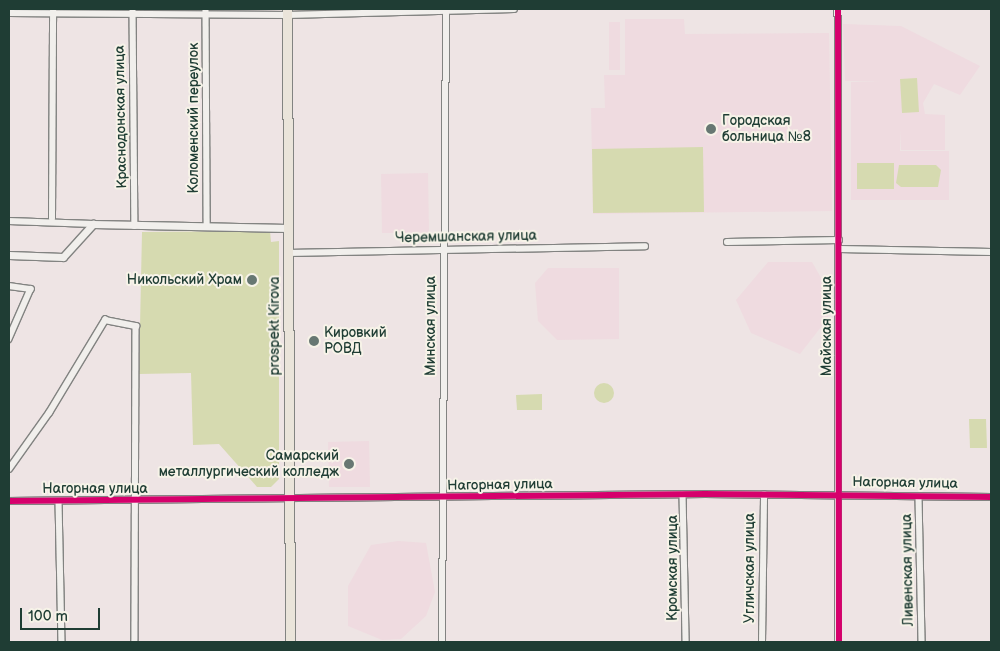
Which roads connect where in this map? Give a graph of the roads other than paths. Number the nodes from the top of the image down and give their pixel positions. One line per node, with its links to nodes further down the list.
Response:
1 (514, 9): 3 (street)
2 (838, 9): 15 (street, Майская улица)
3 (446, 10): 7 (street); 19 (street, Минская улица)
4 (53, 11): 5 (street); 8 (street); 9 (street)
5 (132, 11): 6 (street); 12 (street, Краснодонская улица)
6 (207, 11): 7 (street); 13 (street, Коломенский переулок)
7 (287, 12): 14 (main road, prospekt Kirova)
8 (9, 14)
9 (52, 219): 10 (street); 11 (street)
10 (9, 221)
11 (93, 224): 12 (street); 22 (street)
12 (135, 226): 13 (street)
13 (206, 227): 14 (street)
14 (288, 228): 21 (main road, prospekt Kirova)
15 (839, 240): 16 (street); 18 (street, Майская улица)
16 (728, 242)
17 (644, 246): 19 (street, Черемшанская улица)
18 (840, 249): 20 (street); 28 (street, Майская улица)
19 (444, 250): 21 (street, Черемшанская улица); 31 (street, Минская улица)
20 (991, 252)
21 (288, 253): 32 (main road, prospekt Kirova)
22 (9, 255)
23 (9, 286): 24 (street)
24 (9, 340)
25 (9, 469): 34 (street)
26 (683, 494): 27 (street, Нагорная улица); 31 (street, Нагорная улица); 40 (street, Кромская улица)
27 (764, 495): 28 (street, Нагорная улица); 41 (street, Угличская улица)
28 (840, 495): 29 (street, Нагорная улица); 42 (street, Майская улица)
29 (919, 497): 30 (street, Нагорная улица); 43 (street, Ливенская улица)
30 (991, 497)
31 (442, 498): 32 (street, Нагорная улица); 39 (street, Минская улица)
32 (289, 500): 34 (street, Нагорная улица); 38 (main road, prospekt Kirova)
33 (59, 501): 34 (street, Нагорная улица); 35 (street, Нагорная улица); 36 (street)
34 (134, 501): 37 (street)
35 (9, 502)
36 (62, 642)
37 (135, 642)
38 (290, 642)
39 (442, 642)
40 (686, 642)
41 (762, 642)
42 (839, 642)
43 (922, 642)

